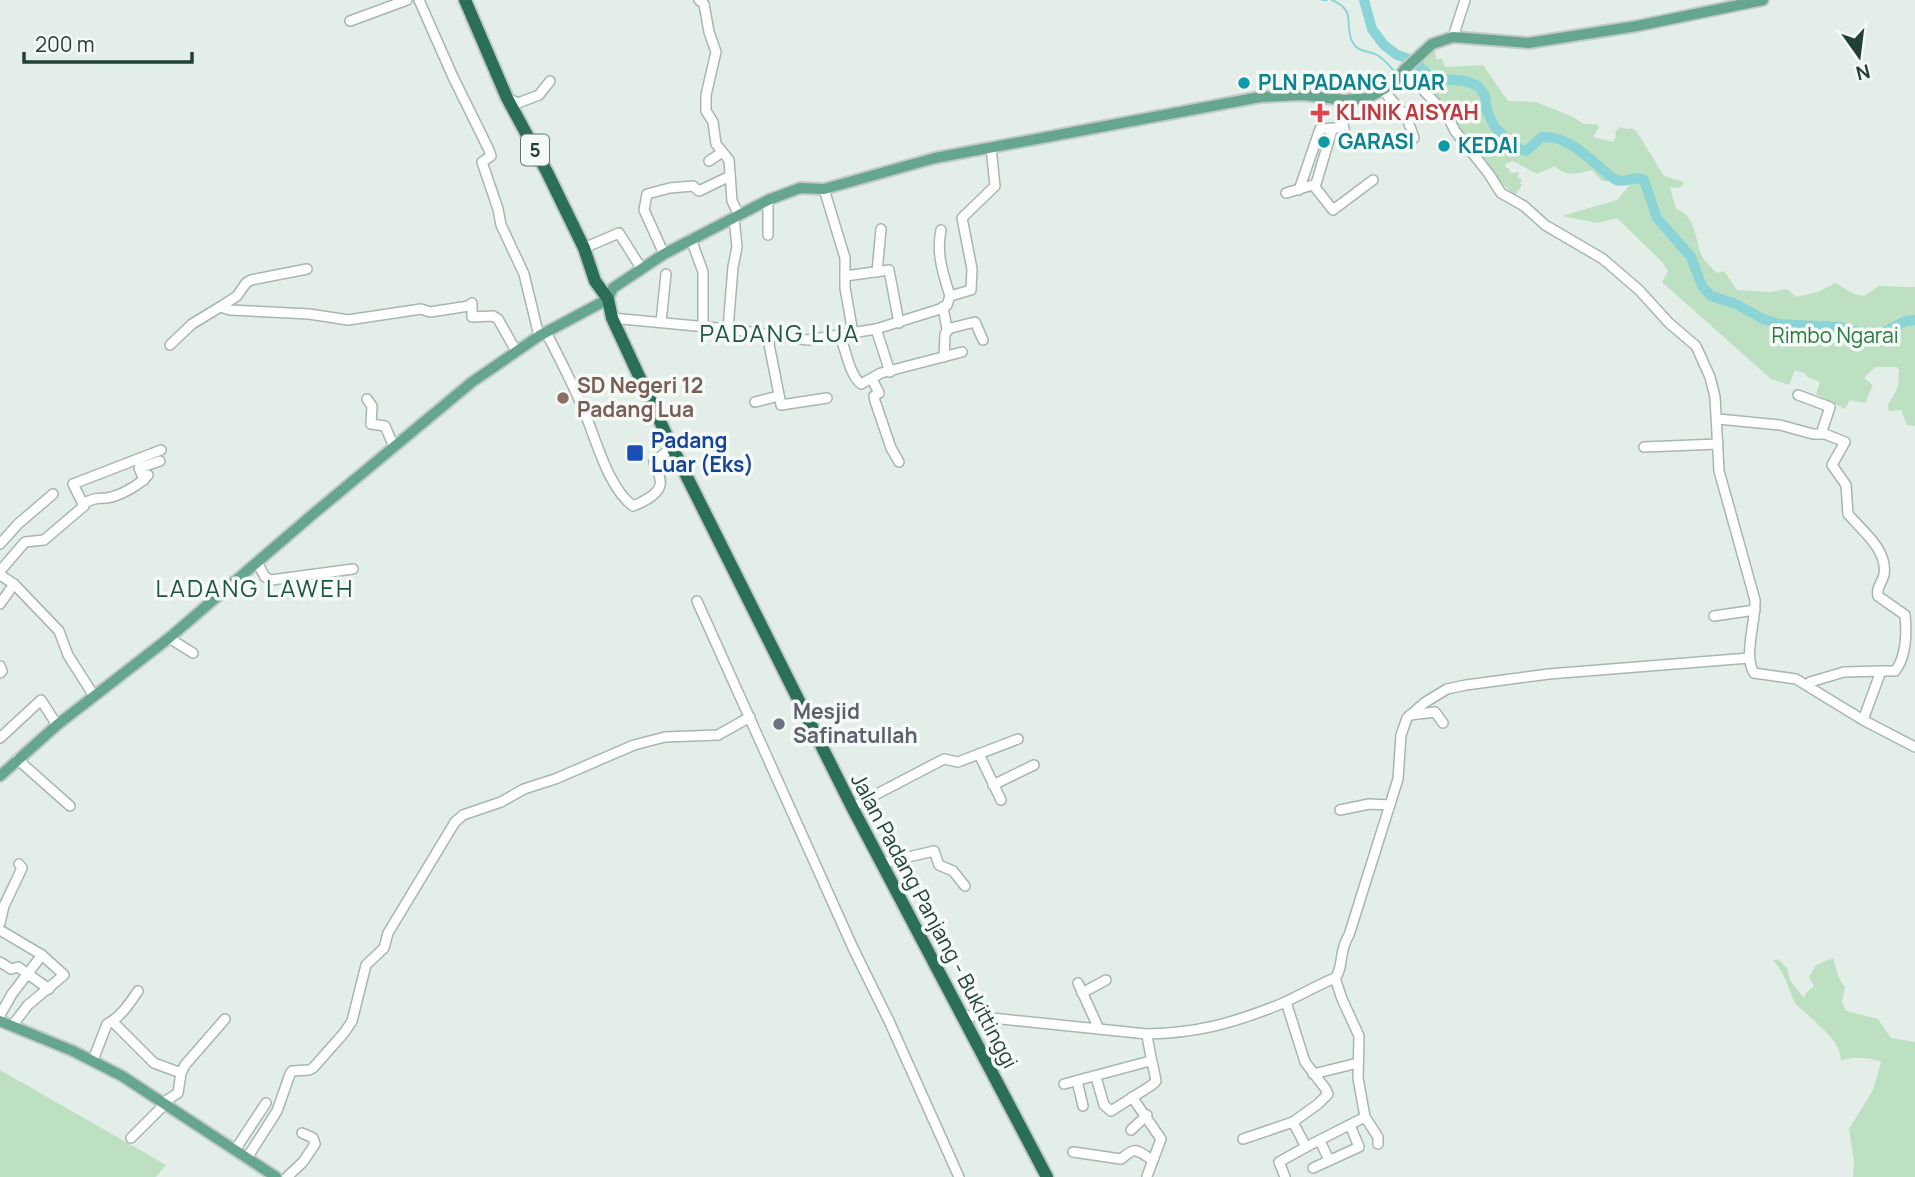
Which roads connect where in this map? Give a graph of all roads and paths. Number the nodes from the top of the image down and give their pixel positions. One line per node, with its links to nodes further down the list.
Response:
1 (407, 0): 7 (street)
2 (419, 0): 51 (street)
3 (465, 0): 12 (highway, Jalan Padang Panjang - Bukittinggi / 5)
4 (699, 0): 18 (street)
5 (1465, 0): 8 (street)
6 (1763, 0): 8 (main road)
7 (350, 21)
8 (1453, 37): 9 (main road)
9 (1404, 69): 11 (main road); 66 (street)
10 (550, 80): 12 (street)
11 (1383, 90): 13 (main road); 15 (street)
12 (507, 98): 32 (highway, Jalan Padang Panjang - Bukittinggi / 5)
13 (1344, 100): 14 (street); 17 (main road)
14 (1338, 126): 16 (street); 22 (street); 24 (street)
15 (1414, 138)
16 (1344, 143)
17 (991, 147): 23 (main road); 39 (street)
18 (721, 153): 19 (street); 20 (street)
19 (709, 161)
20 (730, 176): 27 (street); 33 (street)
21 (1373, 180): 22 (street)
22 (1314, 186): 24 (street)
23 (824, 189): 26 (main road); 38 (street)
24 (1298, 190): 25 (street)
25 (1286, 193)
26 (768, 200): 27 (main road); 30 (street)
27 (736, 217): 31 (main road); 47 (street)
28 (881, 229): 36 (street)
29 (941, 230): 39 (street)
30 (768, 235)
31 (691, 239): 33 (main road); 46 (street)
32 (584, 248): 34 (street); 40 (highway, Jalan Padang Panjang - Bukittinggi / 5)
33 (664, 254): 34 (main road)
34 (641, 268): 40 (main road)
35 (307, 269): 41 (street)
36 (877, 272): 38 (street); 45 (street)
37 (666, 274): 44 (street)
38 (845, 276): 50 (street)
39 (950, 296): 42 (street)
40 (608, 299): 43 (highway, Jalan Padang Panjang - Bukittinggi / 5); 51 (main road)
41 (220, 307): 55 (street); 56 (street)
42 (943, 307): 45 (street); 49 (street)
43 (612, 318): 44 (street); 70 (highway, Jalan Padang Panjang - Bukittinggi / 5)
44 (662, 322): 46 (street)
45 (899, 323): 48 (street)
46 (703, 327): 47 (street)
47 (728, 329): 53 (street)
48 (876, 329): 50 (street); 59 (street)
49 (949, 329): 54 (street); 58 (street)
50 (852, 333): 52 (street)
51 (543, 334): 56 (main road); 70 (street)
52 (840, 336): 53 (street); 60 (street)
53 (770, 337): 62 (street)
54 (983, 340)
55 (170, 345)
56 (516, 351): 69 (main road)
57 (962, 352): 58 (street)
58 (944, 357): 59 (street)
59 (890, 372): 60 (street)
60 (876, 387): 74 (street)
61 (1798, 395): 67 (street)
62 (779, 396): 63 (street); 65 (street)
63 (827, 398)
64 (367, 400): 69 (street)
65 (755, 402)
66 (1718, 419): 67 (street); 68 (street)
67 (1821, 434): 90 (street)
68 (1718, 444): 71 (street); 84 (street)
69 (394, 447): 78 (main road)
70 (672, 447): 110 (highway, Jalan Padang Panjang - Bukittinggi / 5)
71 (1644, 447)
72 (162, 450): 76 (street)
73 (160, 461): 76 (street)
74 (899, 462)
75 (53, 494): 77 (street)
76 (90, 500): 80 (street)
77 (0, 544)
78 (257, 562): 79 (street); 86 (main road)
79 (354, 569)
80 (0, 573): 81 (street)
81 (14, 584): 83 (street); 93 (street)
82 (697, 601): 95 (street)
83 (0, 604)
84 (1755, 610): 85 (street); 88 (street)
85 (1714, 616)
86 (169, 639): 87 (street); 93 (main road)
87 (193, 653)
88 (1749, 659): 92 (street); 94 (street)
89 (0, 666): 91 (street)
90 (1881, 671): 92 (street); 96 (street)
91 (0, 673)
92 (1809, 686): 96 (street)
93 (94, 696): 98 (main road)
94 (1410, 715): 97 (street); 108 (street)
95 (750, 717): 162 (street); 169 (street)
96 (1863, 720): 101 (street)
97 (1443, 723)
98 (57, 725): 99 (street); 103 (main road)
99 (0, 738)
100 (1018, 739): 102 (street)
101 (1915, 747)
102 (979, 754): 106 (street); 110 (street)
103 (17, 759): 105 (main road); 109 (street)
104 (1034, 765): 106 (street)
105 (0, 776)
106 (993, 785): 107 (street)
107 (1000, 800)
108 (1390, 805): 111 (street); 120 (street)
109 (70, 806)
110 (852, 807): 112 (highway, Jalan Padang Panjang - Bukittinggi / 5)
111 (1340, 810)
112 (881, 863): 114 (street); 130 (highway, Jalan Padang Panjang - Bukittinggi / 5)
113 (19, 864): 115 (street)
114 (965, 886)
115 (0, 923)
116 (0, 930): 117 (street)
117 (42, 955): 119 (street); 123 (street)
118 (0, 962): 119 (street)
119 (27, 975): 123 (street); 126 (street)
120 (1335, 978): 127 (street); 139 (street)
121 (1106, 980): 125 (street)
122 (1078, 983): 125 (street)
123 (49, 989): 128 (street)
124 (138, 990): 133 (street)
125 (1082, 993): 135 (street)
126 (12, 994): 128 (street); 129 (street)
127 (1286, 1002): 136 (street); 141 (street)
128 (28, 1005): 134 (street)
129 (0, 1015)
130 (963, 1015): 135 (street); 170 (highway, Jalan Padang Panjang - Bukittinggi / 5)
131 (225, 1019): 140 (street)
132 (0, 1021): 134 (main road)
133 (113, 1022): 137 (street); 140 (street)
134 (12, 1026): 137 (main road)
135 (1099, 1029): 136 (street)
136 (1147, 1034): 138 (street)
137 (93, 1060): 146 (main road)
138 (1150, 1062): 142 (street); 145 (street)
139 (1358, 1063): 141 (street); 150 (street)
140 (181, 1073): 146 (street)
141 (1314, 1074): 151 (street)
142 (1096, 1077): 143 (street); 145 (street)
143 (1077, 1082): 144 (street); 148 (street)
144 (1064, 1084)
145 (1132, 1097): 149 (street)
146 (165, 1103): 155 (street); 160 (main road)
147 (266, 1103): 160 (street)
148 (1083, 1106)
149 (1147, 1115): 153 (street); 163 (street)
150 (1365, 1117): 152 (street); 158 (street)
151 (1293, 1122): 156 (street); 159 (street)
152 (1350, 1125): 157 (street); 164 (street)
153 (1131, 1130)
154 (302, 1133): 168 (street)
155 (131, 1138)
156 (1243, 1139)
157 (1320, 1141): 159 (street); 164 (street)
158 (1378, 1144)
159 (1306, 1147): 171 (street)
160 (235, 1150): 162 (main road)
161 (1073, 1152): 163 (street)
162 (247, 1158): 167 (main road)
163 (1153, 1160): 166 (street)
164 (1329, 1160): 165 (street)
165 (1313, 1168)
166 (1147, 1176)
167 (276, 1177)
168 (287, 1177)
169 (959, 1177)
170 (1046, 1177)
171 (1285, 1177)

